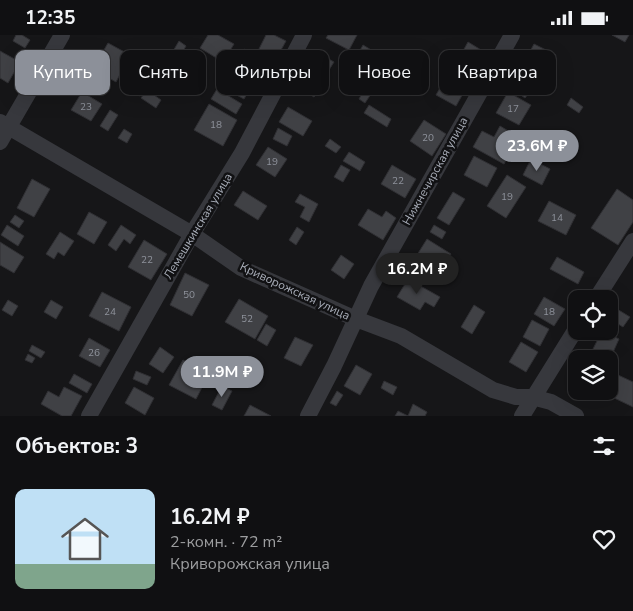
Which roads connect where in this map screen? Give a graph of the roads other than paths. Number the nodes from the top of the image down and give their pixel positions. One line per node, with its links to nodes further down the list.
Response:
1 (62, 35): 4 (street)
2 (304, 35): 6 (street, Лемешкинская улица)
3 (512, 35): 9 (street, Нижнечирская улица)
4 (4, 124): 5 (street); 6 (street, Криворожская улица)
5 (0, 142)
6 (192, 234): 9 (street, Криворожская улица); 12 (street, Лемешкинская улица)
7 (633, 241): 8 (street)
8 (602, 290)
9 (356, 319): 11 (street, Криворожская улица); 13 (street, Нижнечирская улица)
10 (569, 340): 11 (street)
11 (532, 397): 14 (street); 15 (street, Криворожская улица)
12 (89, 416)
13 (308, 416)
14 (522, 416)
15 (576, 416)

